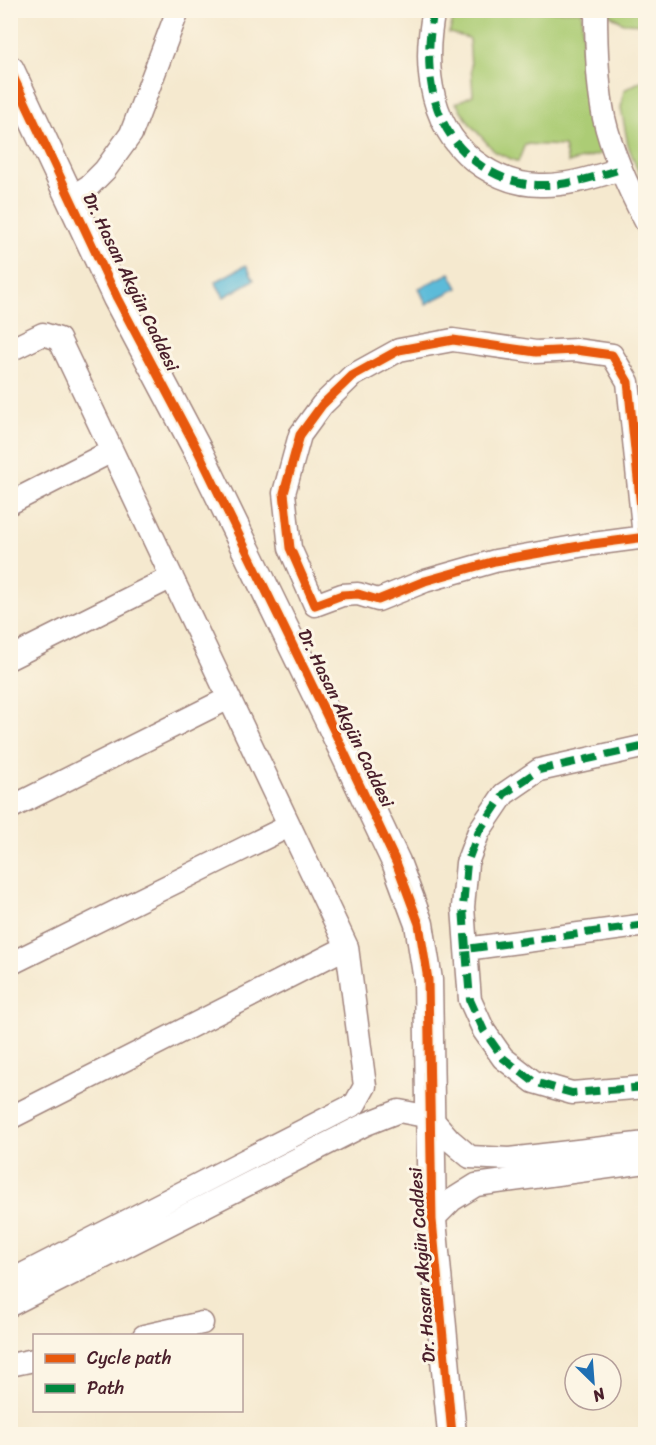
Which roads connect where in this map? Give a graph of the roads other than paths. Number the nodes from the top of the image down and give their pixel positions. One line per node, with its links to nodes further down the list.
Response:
1 (178, 10): 6 (street)
2 (434, 10): 5 (street)
3 (596, 10): 5 (street)
4 (10, 70): 6 (street, Dr. Hasan Akgün Caddesi)
5 (621, 170): 7 (street)
6 (70, 198): 23 (street, Dr. Hasan Akgün Caddesi)
7 (645, 222)
8 (10, 350): 9 (street)
9 (112, 451): 10 (street); 12 (street)
10 (10, 503)
11 (645, 537): 11 (street)
12 (172, 577): 13 (street); 14 (street)
13 (10, 658)
14 (229, 698): 16 (street); 17 (street)
15 (645, 746): 20 (street)
16 (10, 808)
17 (289, 826): 19 (street); 21 (street)
18 (645, 924): 20 (street)
19 (347, 947): 24 (street); 28 (street)
20 (466, 949): 22 (street)
21 (10, 964)
22 (645, 1087)
23 (430, 1117): 25 (street); 27 (street, Dr. Hasan Akgün Caddesi); 29 (street)
24 (10, 1118)
25 (645, 1143)
26 (645, 1162): 27 (street)
27 (432, 1220): 34 (street, Dr. Hasan Akgün Caddesi)
28 (10, 1281)
29 (10, 1305)
30 (202, 1323): 31 (street)
31 (149, 1334)
32 (33, 1360): 33 (street)
33 (10, 1365)
34 (452, 1434)

